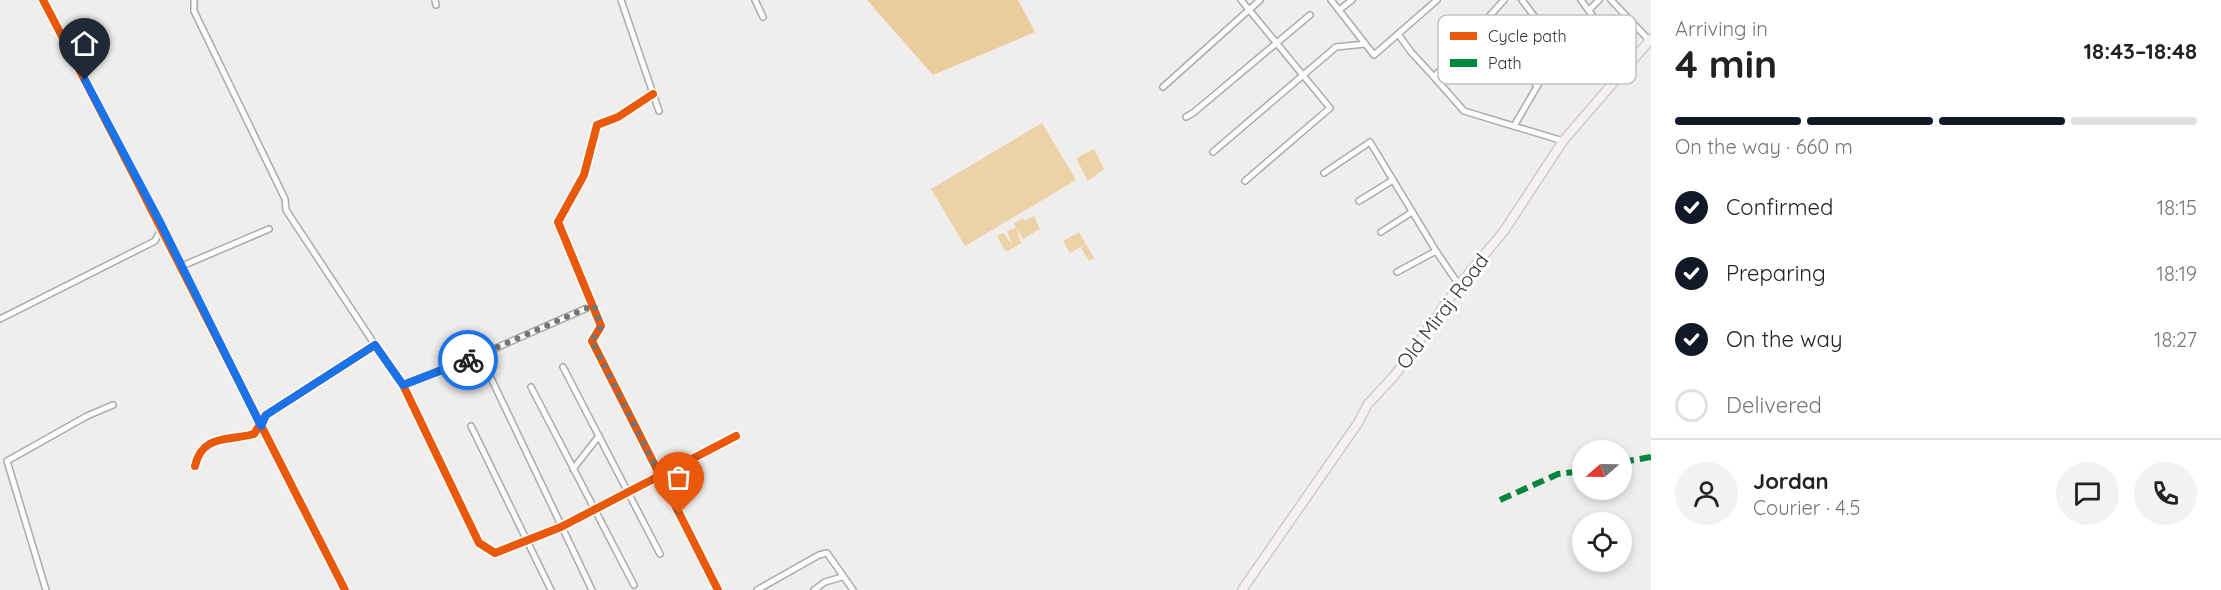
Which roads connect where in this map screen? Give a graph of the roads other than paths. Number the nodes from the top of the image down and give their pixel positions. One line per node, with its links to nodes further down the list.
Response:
1 (43, 0): 49 (street)
2 (194, 0): 58 (street)
3 (621, 0): 38 (street)
4 (755, 0): 23 (street)
5 (1241, 0): 15 (street)
6 (1260, 0): 15 (street)
7 (1331, 0): 16 (street)
8 (1352, 0): 16 (street)
9 (1437, 0): 25 (street)
10 (1504, 0): 19 (street)
11 (1522, 0): 20 (street)
12 (1581, 0): 17 (street)
13 (1599, 0): 17 (street)
14 (1611, 0): 22 (street)
15 (1249, 10): 27 (street); 37 (street)
16 (1339, 10): 28 (street)
17 (1589, 10): 21 (street)
18 (1310, 15): 27 (street)
19 (1490, 15)
20 (1533, 15)
21 (1593, 15)
22 (1626, 15)
23 (763, 16)
24 (1636, 26): 26 (street)
25 (1398, 34): 28 (street); 32 (street)
26 (1650, 40): 29 (main road, Old Miraj Road)
27 (1277, 43): 31 (street); 40 (street)
28 (1365, 44): 31 (street)
29 (1636, 57)
30 (1438, 73): 32 (street)
31 (1303, 75): 43 (street); 46 (street)
32 (1434, 77): 33 (street)
33 (1438, 82)
34 (1440, 84): 41 (street)
35 (1612, 84): 42 (main road, Old Miraj Road)
36 (1537, 86): 41 (street)
37 (1162, 87)
38 (653, 94): 39 (street); 56 (street)
39 (659, 111)
40 (1186, 117)
41 (1514, 126): 42 (street)
42 (1563, 141): 55 (main road, Old Miraj Road)
43 (1213, 152)
44 (1324, 173): 45 (street)
45 (1393, 180): 47 (street); 48 (street)
46 (1245, 181)
47 (1359, 201)
48 (1413, 212): 51 (street); 52 (street)
49 (162, 227): 53 (street); 57 (street)
50 (269, 229): 53 (street)
51 (1381, 232)
52 (1436, 251): 54 (street); 55 (street)
53 (182, 266): 64 (street)
54 (1397, 272)
55 (1459, 285): 86 (main road, Old Miraj Road)
56 (594, 305): 59 (street); 70 (street)
57 (0, 319)
58 (375, 345): 61 (street); 64 (street)
59 (480, 355): 61 (street); 73 (street)
60 (562, 367): 66 (street)
61 (403, 385): 74 (street)
62 (531, 387): 69 (street)
63 (113, 405): 78 (street)
64 (261, 426): 68 (street); 79 (street)
65 (471, 426): 74 (street)
66 (599, 436): 69 (street); 71 (street)
67 (736, 436): 70 (street)
68 (195, 466)
69 (573, 469): 72 (street)
70 (660, 475): 71 (street); 82 (street)
71 (628, 492): 72 (street); 75 (street)
72 (595, 509): 73 (street); 77 (street)
73 (561, 527): 74 (street); 81 (street)
74 (527, 540): 80 (street)
75 (660, 554)
76 (842, 577): 83 (street); 84 (street); 85 (street)
77 (634, 585)
78 (46, 590)
79 (345, 590)
80 (551, 590)
81 (592, 590)
82 (718, 590)
83 (757, 590)
84 (814, 590)
85 (853, 590)
86 (1242, 590)

